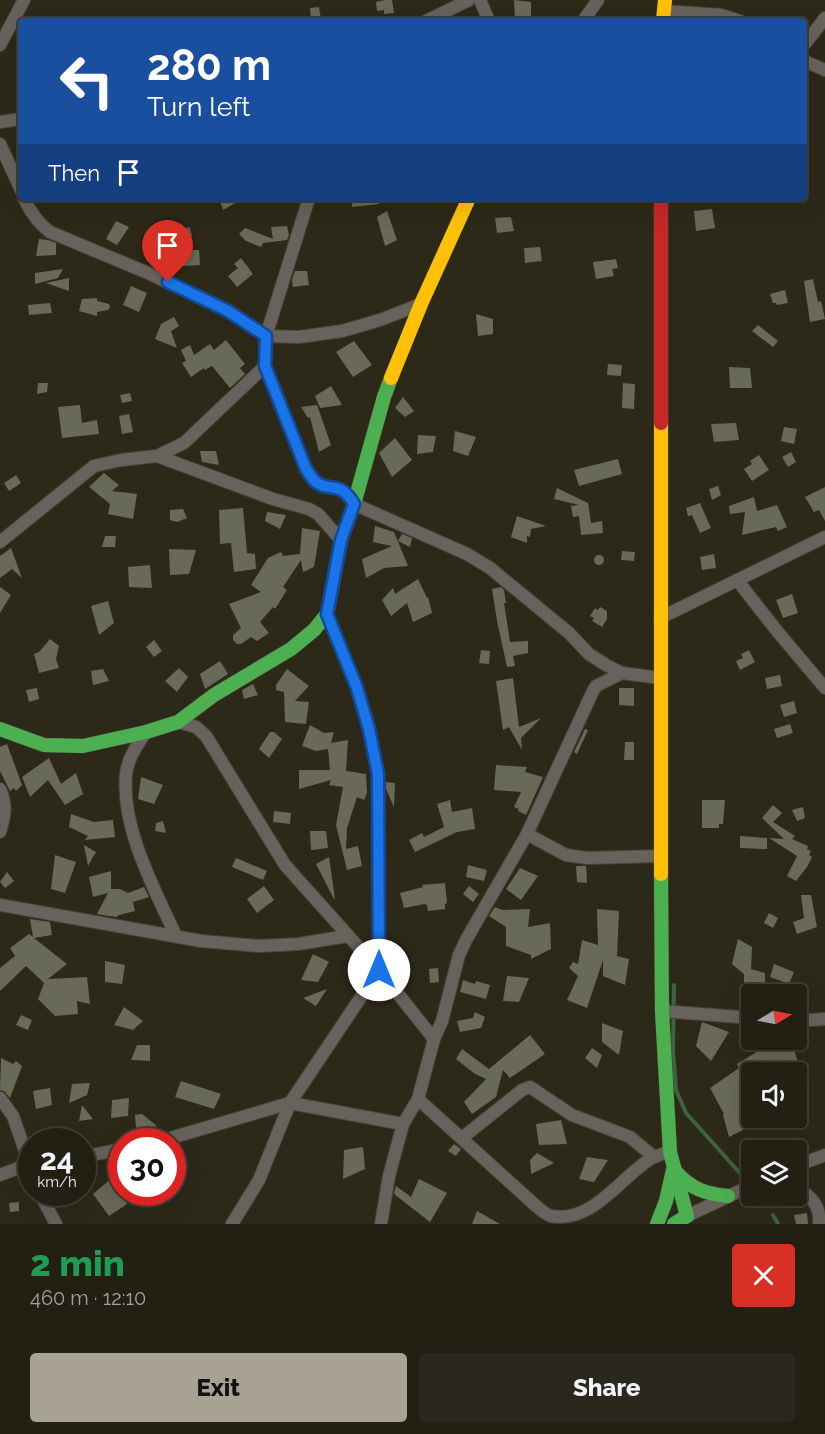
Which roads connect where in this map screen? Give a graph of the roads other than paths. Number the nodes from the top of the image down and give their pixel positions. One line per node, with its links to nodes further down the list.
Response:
1 (24, 0): 13 (street)
2 (469, 0): 5 (street)
3 (480, 0): 8 (street)
4 (598, 0): 9 (street)
5 (451, 4): 7 (street)
6 (664, 11): 10 (street)
7 (430, 18)
8 (488, 18)
9 (585, 18)
10 (730, 18)
11 (825, 18): 12 (street)
12 (807, 41)
13 (0, 45)
14 (807, 62): 15 (street)
15 (825, 70)
16 (18, 119): 17 (street)
17 (0, 122)
18 (0, 144): 19 (street)
19 (18, 183)
20 (26, 201): 25 (street)
21 (308, 201): 25 (street)
22 (468, 201): 24 (street)
23 (661, 201): 34 (street)
24 (421, 304): 25 (street); 28 (street)
25 (266, 336): 26 (street)
26 (265, 366): 27 (street); 28 (street)
27 (157, 456): 30 (street); 31 (street)
28 (354, 504): 30 (street); 35 (street)
29 (825, 537): 32 (street)
30 (341, 540): 33 (street)
31 (0, 542)
32 (737, 580): 34 (street); 39 (street)
33 (327, 614): 40 (street); 50 (street)
34 (660, 618): 37 (street)
35 (589, 654): 36 (street); 38 (street)
36 (622, 673): 37 (street); 38 (street)
37 (660, 678): 46 (street)
38 (596, 686): 45 (street)
39 (825, 688)
40 (178, 722): 42 (street); 49 (street)
41 (0, 729): 42 (street)
42 (146, 732): 48 (street)
43 (0, 789): 44 (street)
44 (0, 832)
45 (527, 834): 46 (street); 55 (street)
46 (661, 856): 51 (street)
47 (0, 905): 48 (street)
48 (176, 936): 49 (street)
49 (348, 936): 50 (street)
50 (379, 970): 55 (street); 58 (street)
51 (662, 1011): 52 (street); 63 (street)
52 (741, 1017)
53 (825, 1019): 54 (street)
54 (807, 1020)
55 (434, 1040): 57 (street)
56 (0, 1098): 60 (street)
57 (418, 1099): 59 (street); 62 (street)
58 (290, 1103): 59 (street); 61 (street); 77 (street)
59 (403, 1124): 78 (street)
60 (18, 1130)
61 (186, 1134)
62 (462, 1138): 65 (street); 73 (street)
63 (670, 1152): 65 (street); 67 (street)
64 (825, 1155): 66 (street)
65 (654, 1157): 73 (street)
66 (807, 1162)
67 (674, 1169): 72 (street); 75 (street); 80 (street)
68 (18, 1170): 69 (street)
69 (0, 1175)
70 (741, 1190): 72 (street)
71 (807, 1194): 82 (street)
72 (728, 1196): 75 (street)
73 (535, 1205): 79 (street)
74 (46, 1206): 76 (street)
75 (687, 1216): 81 (street)
76 (56, 1224)
77 (232, 1224)
78 (381, 1224)
79 (544, 1224)
80 (657, 1224)
81 (674, 1224)
82 (819, 1224)

